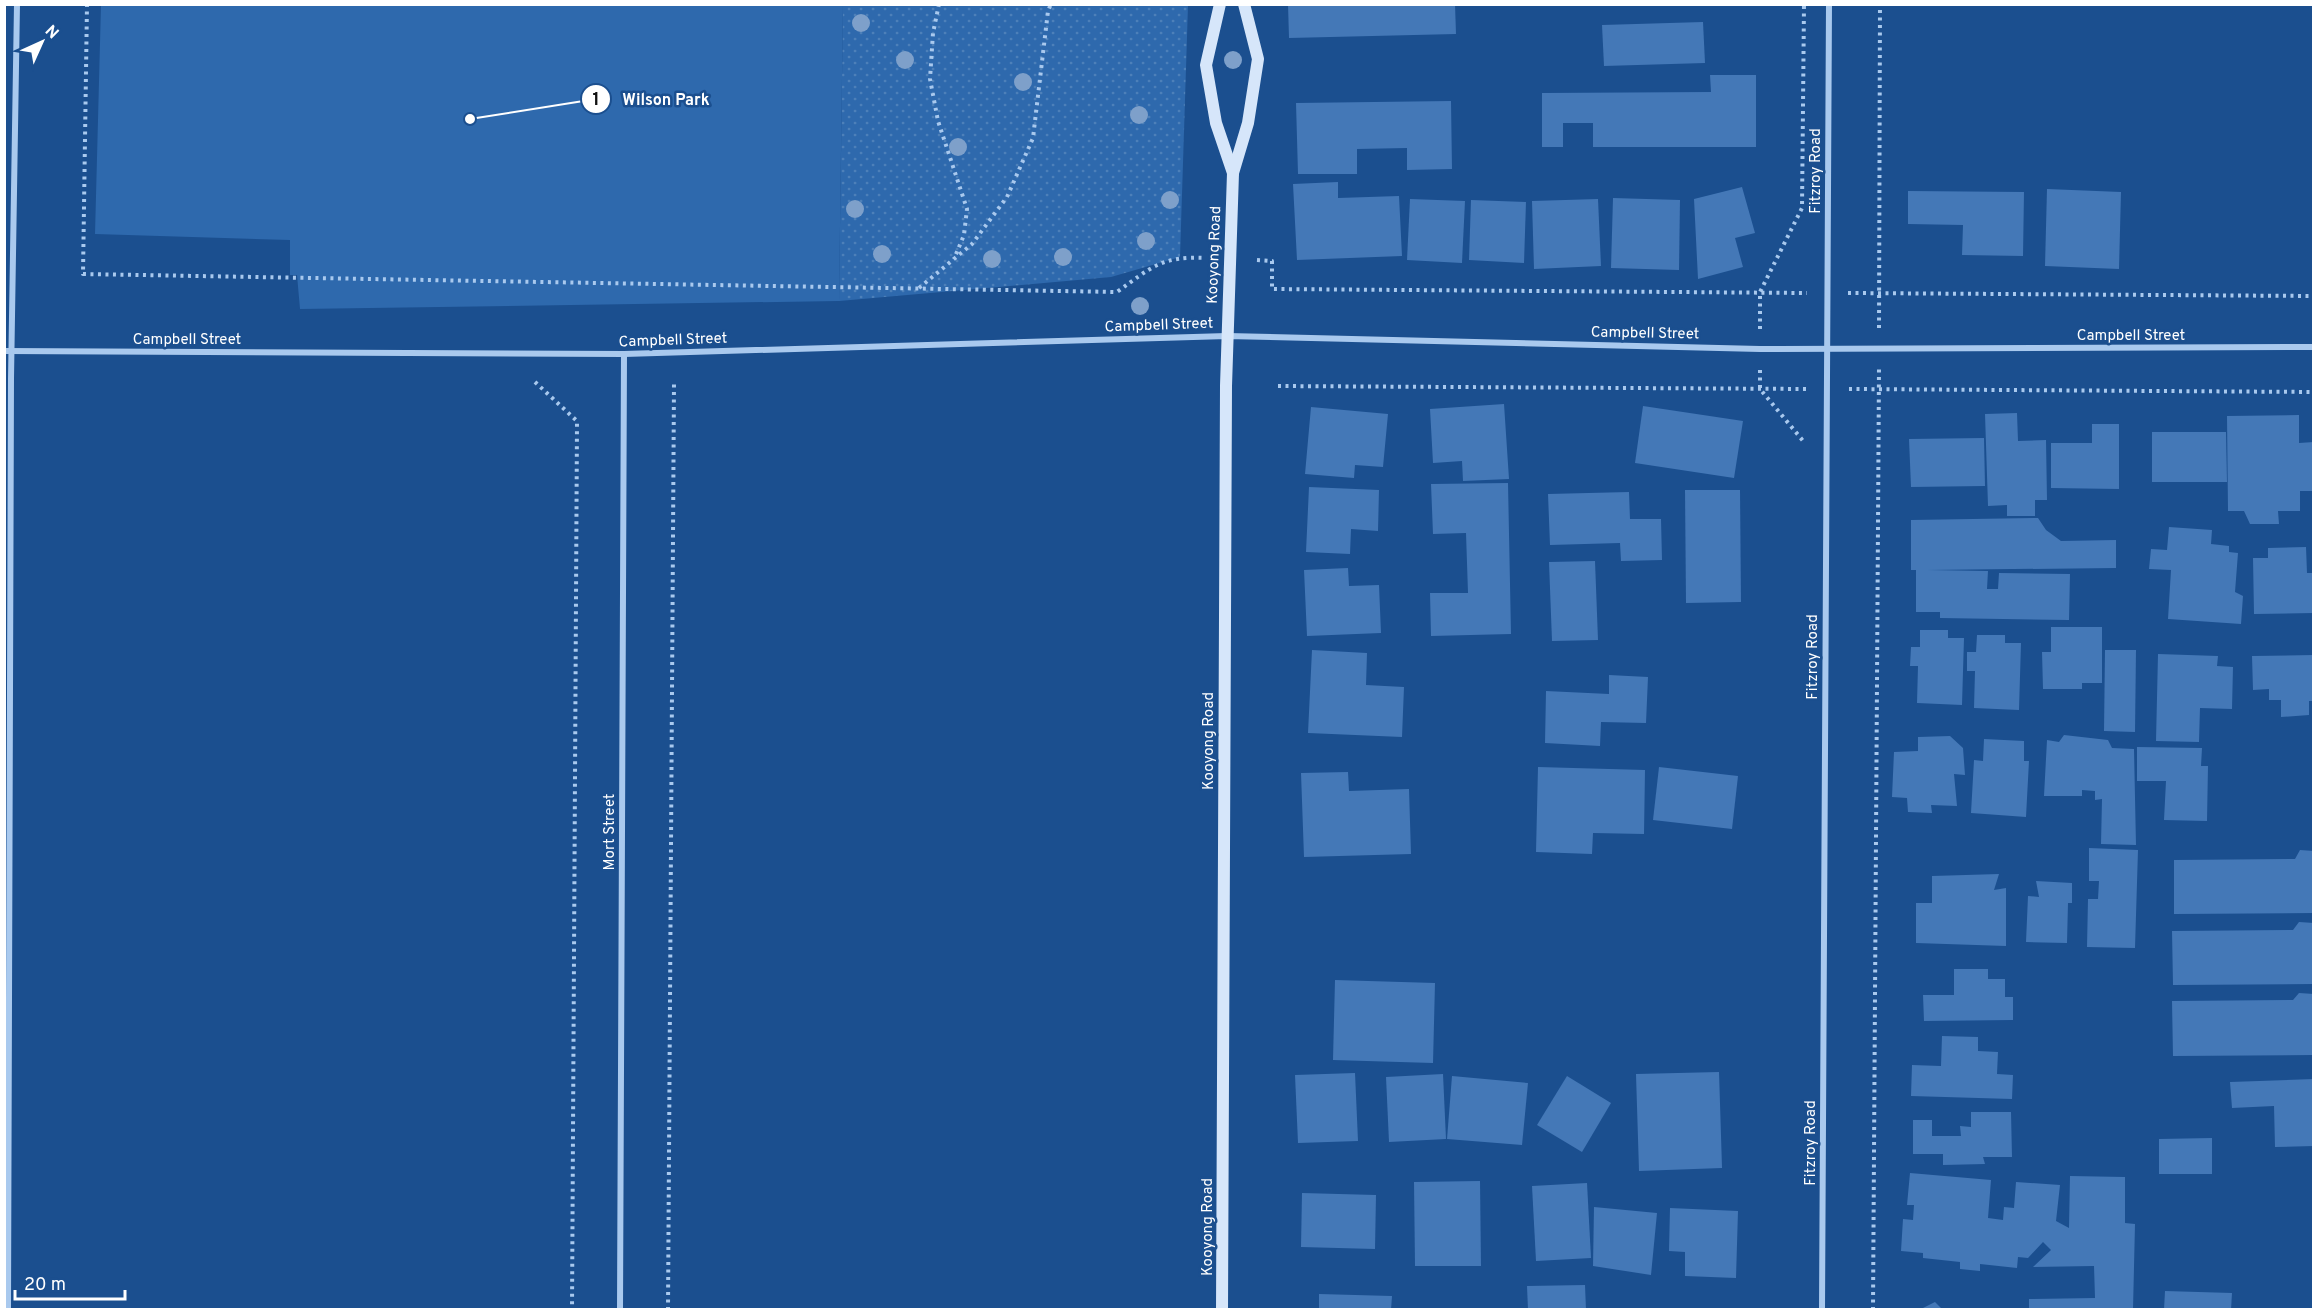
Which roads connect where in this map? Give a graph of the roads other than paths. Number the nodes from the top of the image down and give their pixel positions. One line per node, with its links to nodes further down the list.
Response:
1 (17, 4): 9 (street)
2 (1220, 4): 5 (street, Kooyong Road)
3 (1244, 4): 5 (street, Kooyong Road)
4 (1829, 4): 8 (street, Fitzroy Road)
5 (1233, 172): 6 (street, Kooyong Road)
6 (1227, 336): 8 (street, Campbell Street); 10 (street, Campbell Street); 13 (street, Kooyong Road)
7 (2313, 347): 8 (street, Campbell Street)
8 (1826, 349): 14 (street, Fitzroy Road)
9 (8, 351): 10 (street, Campbell Street); 11 (street)
10 (624, 354): 12 (street, Mort Street)
11 (8, 1310)
12 (620, 1310)
13 (1222, 1310)
14 (1822, 1310)

